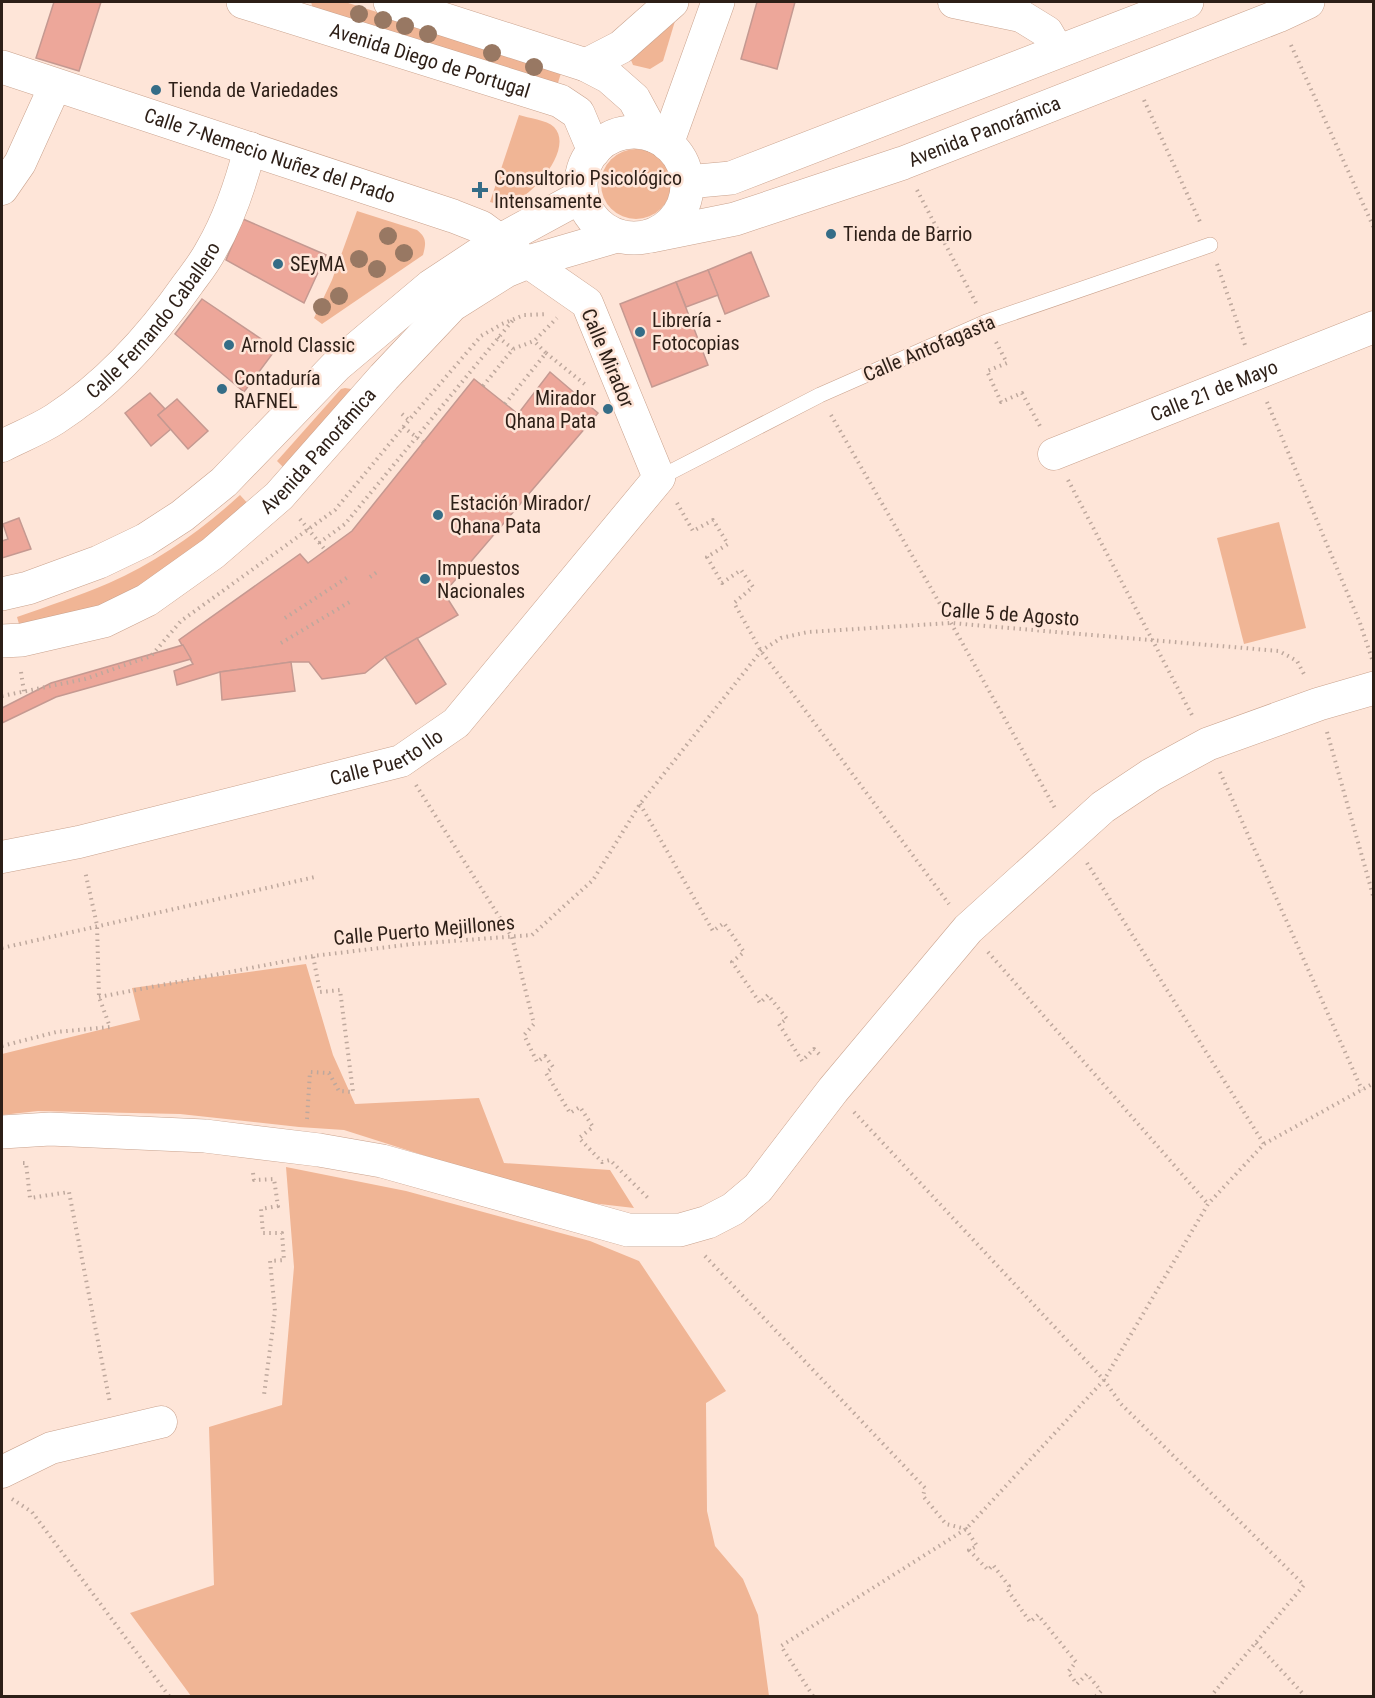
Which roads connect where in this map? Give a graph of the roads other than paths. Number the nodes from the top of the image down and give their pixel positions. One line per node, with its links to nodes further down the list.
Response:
1 (390, 2): 10 (main road)
2 (672, 2): 10 (main road)
3 (718, 2): 13 (main road)
4 (954, 2): 9 (street)
5 (1308, 2): 8 (main road, Avenida Panorámica)
6 (1184, 3): 8 (main road); 9 (main road)
7 (260, 4): 15 (main road, Avenida Diego de Portugal)
8 (1200, 46): 20 (main road, Avenida Panorámica)
9 (1058, 51): 16 (main road)
10 (586, 65): 13 (main road)
11 (2, 67): 12 (main road, Calle 7-Nemecio Nuñez del Prado)
12 (55, 86): 14 (main road, Calle 7-Nemecio Nuñez del Prado); 17 (street)
13 (661, 140): 15 (main road); 16 (main road)
14 (250, 148): 21 (main road, Calle 7-Nemecio Nuñez del Prado); 25 (street, Calle Fernando Caballero)
15 (594, 151): 18 (main road)
16 (687, 182): 20 (main road)
17 (2, 189)
18 (582, 196): 19 (main road); 21 (main road)
19 (617, 236): 20 (main road); 23 (main road, Avenida Panorámica)
20 (651, 236)
21 (499, 241): 23 (main road, Calle 7-Nemecio Nuñez del Prado); 28 (main road)
22 (1210, 245): 27 (lane, Calle Antofagasta)
23 (528, 262): 27 (street, Calle Mirador); 29 (main road, Avenida Panorámica)
24 (1374, 327): 26 (street, Calle 21 de Mayo)
25 (2, 446)
26 (1054, 454)
27 (659, 478): 31 (street, Calle Puerto Ilo)
28 (2, 594)
29 (10, 652)
30 (1374, 688): 32 (main road)
31 (2, 857)
32 (2, 1132)
33 (161, 1422): 34 (street)
34 (7, 1486)

